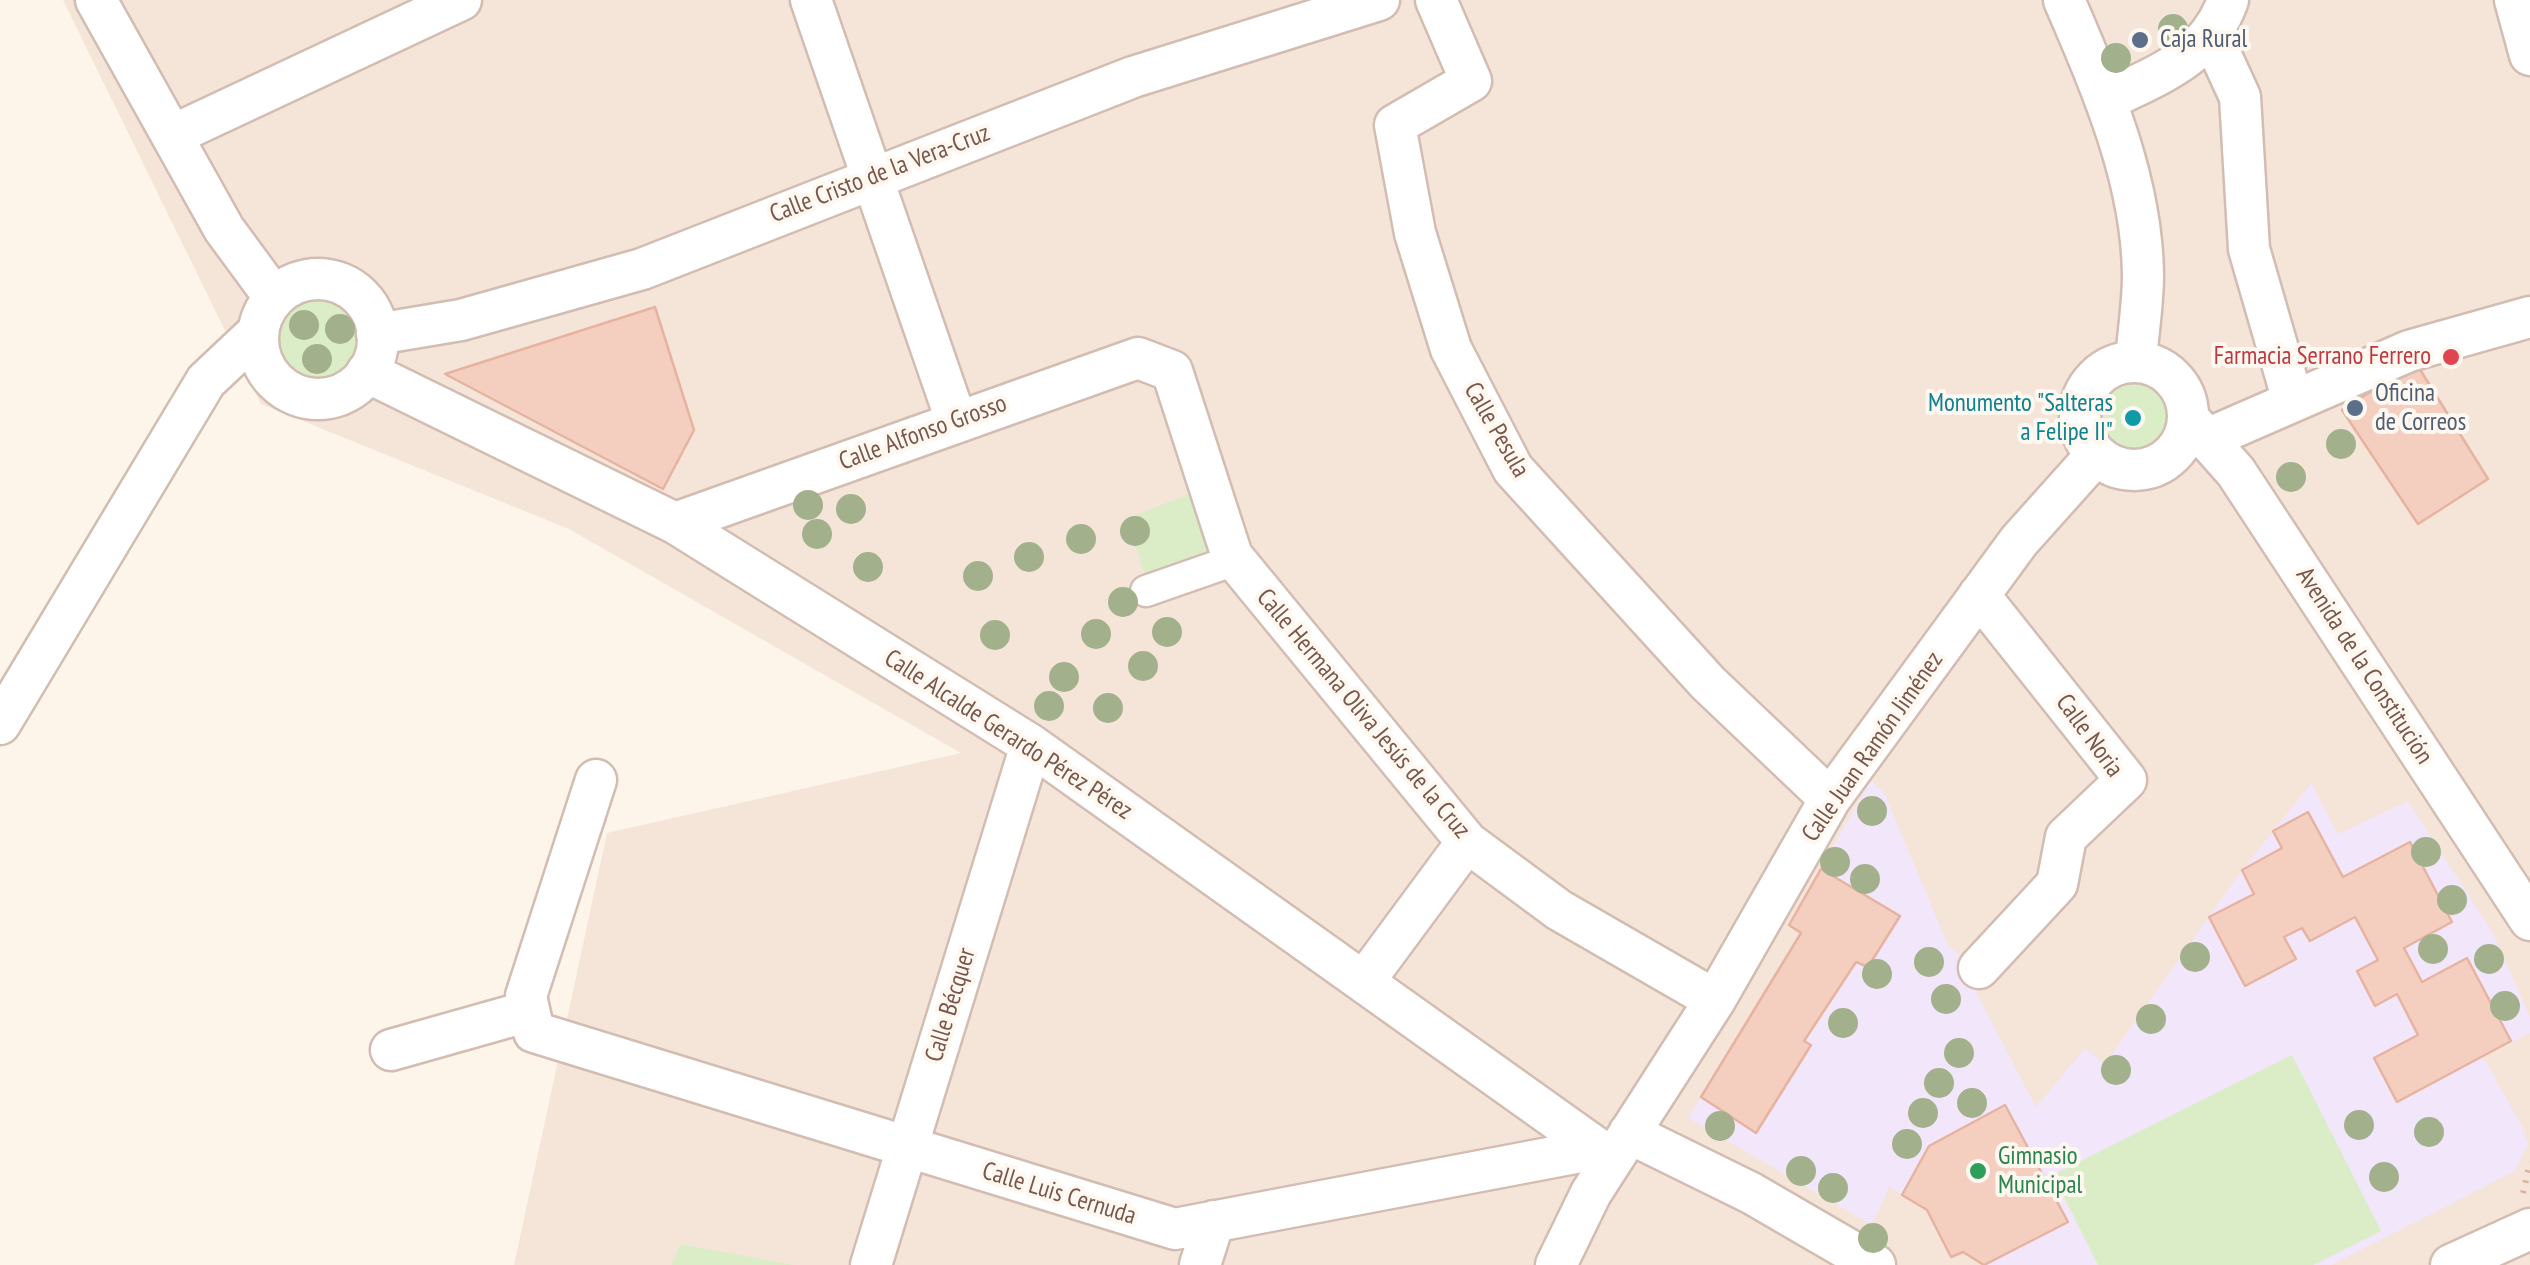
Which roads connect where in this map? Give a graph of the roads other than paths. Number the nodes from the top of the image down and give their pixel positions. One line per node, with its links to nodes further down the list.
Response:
1 (96, 0): 11 (street)
2 (460, 0): 11 (street)
3 (811, 0): 12 (street)
4 (1379, 0): 12 (street, Calle Cristo de la Vera-Cruz)
5 (1436, 0): 29 (street, Calle Pesula)
6 (2064, 0): 10 (street)
7 (2515, 0): 9 (street)
8 (2220, 18): 10 (street); 18 (street)
9 (2530, 55)
10 (2107, 100): 16 (street)
11 (173, 135): 13 (street)
12 (871, 176): 15 (street, Calle Cristo de la Vera-Cruz); 19 (street)
13 (266, 315): 15 (street); 15 (street); 26 (street)
14 (2530, 317): 18 (street)
15 (372, 353): 22 (street, Calle Alcalde Gerardo Pérez Pérez)
16 (2136, 361): 20 (street); 21 (street)
17 (1172, 372): 19 (street, Calle Alfonso Grosso); 23 (street, Calle Hermana Oliva Jesús de la Cruz)
18 (2292, 401): 20 (street)
19 (956, 420): 22 (street, Calle Alfonso Grosso)
20 (2198, 429): 21 (street); 31 (street, Avenida de la Constitución)
21 (2096, 455): 25 (street, Calle Juan Ramón Jiménez)
22 (675, 523): 27 (street, Calle Alcalde Gerardo Pérez Pérez)
23 (1235, 560): 24 (street); 30 (street, Calle Hermana Oliva Jesús de la Cruz)
24 (1146, 591)
25 (1980, 595): 29 (street, Calle Juan Ramón Jiménez); 32 (street, Calle Noria)
26 (0, 724)
27 (1031, 745): 33 (street, Calle Alcalde Gerardo Pérez Pérez); 38 (street, Calle Bécquer)
28 (596, 780): 35 (street)
29 (1830, 799): 34 (street, Calle Juan Ramón Jiménez)
30 (1467, 842): 33 (street); 34 (street, Calle Hermana Oliva Jesús de la Cruz)
31 (2530, 920)
32 (1979, 968)
33 (1365, 980): 37 (street, Calle Alcalde Gerardo Pérez Pérez)
34 (1715, 1000): 37 (street, Calle Juan Ramón Jiménez)
35 (531, 1022): 36 (street); 38 (street, Calle Luis Cernuda)
36 (391, 1050)
37 (1612, 1147): 39 (street, Calle Luis Cernuda); 43 (street, Calle Juan Ramón Jiménez); 44 (street, Calle Alcalde Gerardo Pérez Pérez)
38 (908, 1148): 39 (street, Calle Luis Cernuda); 41 (street, Calle Bécquer)
39 (1214, 1221): 42 (street)
40 (2530, 1229): 45 (street)
41 (871, 1265)
42 (1200, 1265)
43 (1556, 1265)
44 (1875, 1265)
45 (2451, 1265)

